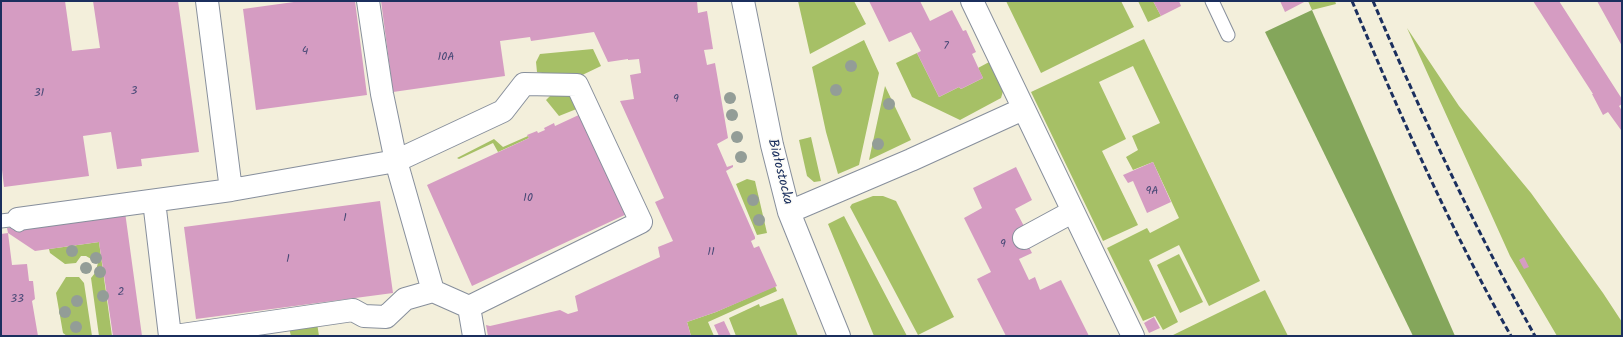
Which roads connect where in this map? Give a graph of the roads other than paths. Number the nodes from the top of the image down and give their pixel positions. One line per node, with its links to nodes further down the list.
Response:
1 (207, 1): 9 (street)
2 (368, 1): 8 (street)
3 (743, 1): 11 (street, Białostocka)
4 (972, 1): 7 (street)
5 (1212, 1): 6 (lane)
6 (1228, 35)
7 (1023, 109): 11 (street); 12 (street)
8 (396, 161): 9 (street); 15 (street); 16 (street)
9 (231, 190): 10 (street)
10 (154, 201): 13 (street); 17 (street)
11 (789, 212): 20 (street, Białostocka)
12 (1072, 212): 14 (street); 21 (street)
13 (13, 222)
14 (1024, 238)
15 (433, 291): 16 (street); 18 (street)
16 (469, 307): 19 (street)
17 (170, 336)
18 (176, 336)
19 (474, 336)
20 (839, 336)
21 (1133, 336)

